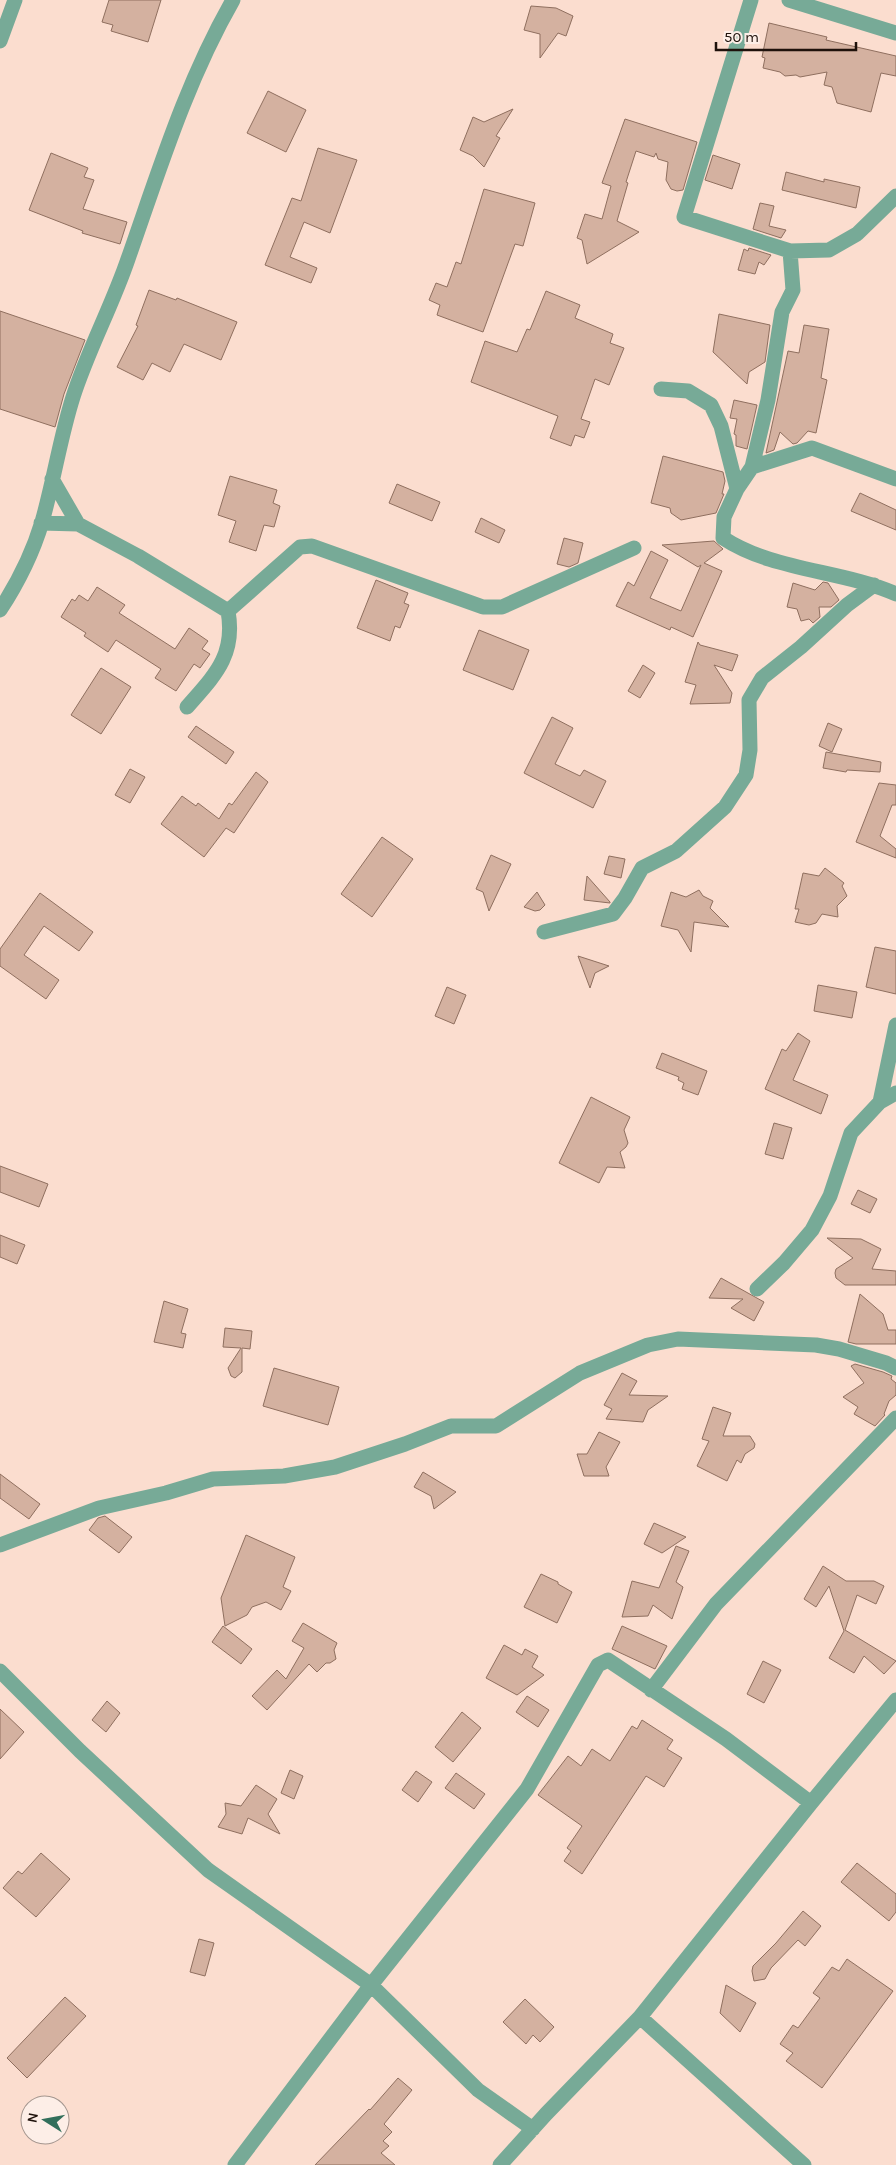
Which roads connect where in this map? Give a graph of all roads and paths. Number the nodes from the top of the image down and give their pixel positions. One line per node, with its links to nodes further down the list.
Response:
1 (15, 0): 6 (street)
2 (233, 0): 12 (street)
3 (751, 0): 8 (street)
4 (789, 0): 5 (street)
5 (896, 33)
6 (0, 41)
7 (896, 196): 8 (street)
8 (790, 251): 10 (street)
9 (661, 388): 13 (street)
10 (752, 467): 11 (street); 13 (street)
11 (896, 478)
12 (52, 479): 14 (street); 15 (street)
13 (736, 489): 17 (street)
14 (42, 523): 15 (street); 19 (street)
15 (78, 524): 20 (street)
16 (634, 548): 20 (street)
17 (874, 585): 18 (street); 22 (street)
18 (896, 594)
19 (0, 610)
20 (228, 611): 21 (street)
21 (187, 707)
22 (544, 932)
23 (896, 1025): 25 (street)
24 (896, 1093): 25 (street)
25 (880, 1102): 26 (street)
26 (757, 1289)
27 (896, 1368): 29 (street)
28 (896, 1418): 31 (street)
29 (0, 1545)
30 (0, 1671): 34 (street)
31 (651, 1690): 33 (street); 34 (street)
32 (896, 1700): 33 (street)
33 (810, 1803): 35 (street)
34 (371, 1985): 36 (street); 37 (street)
35 (640, 2017): 36 (street); 39 (street)
36 (533, 2129): 38 (street)
37 (235, 2165)
38 (500, 2165)
39 (804, 2165)

